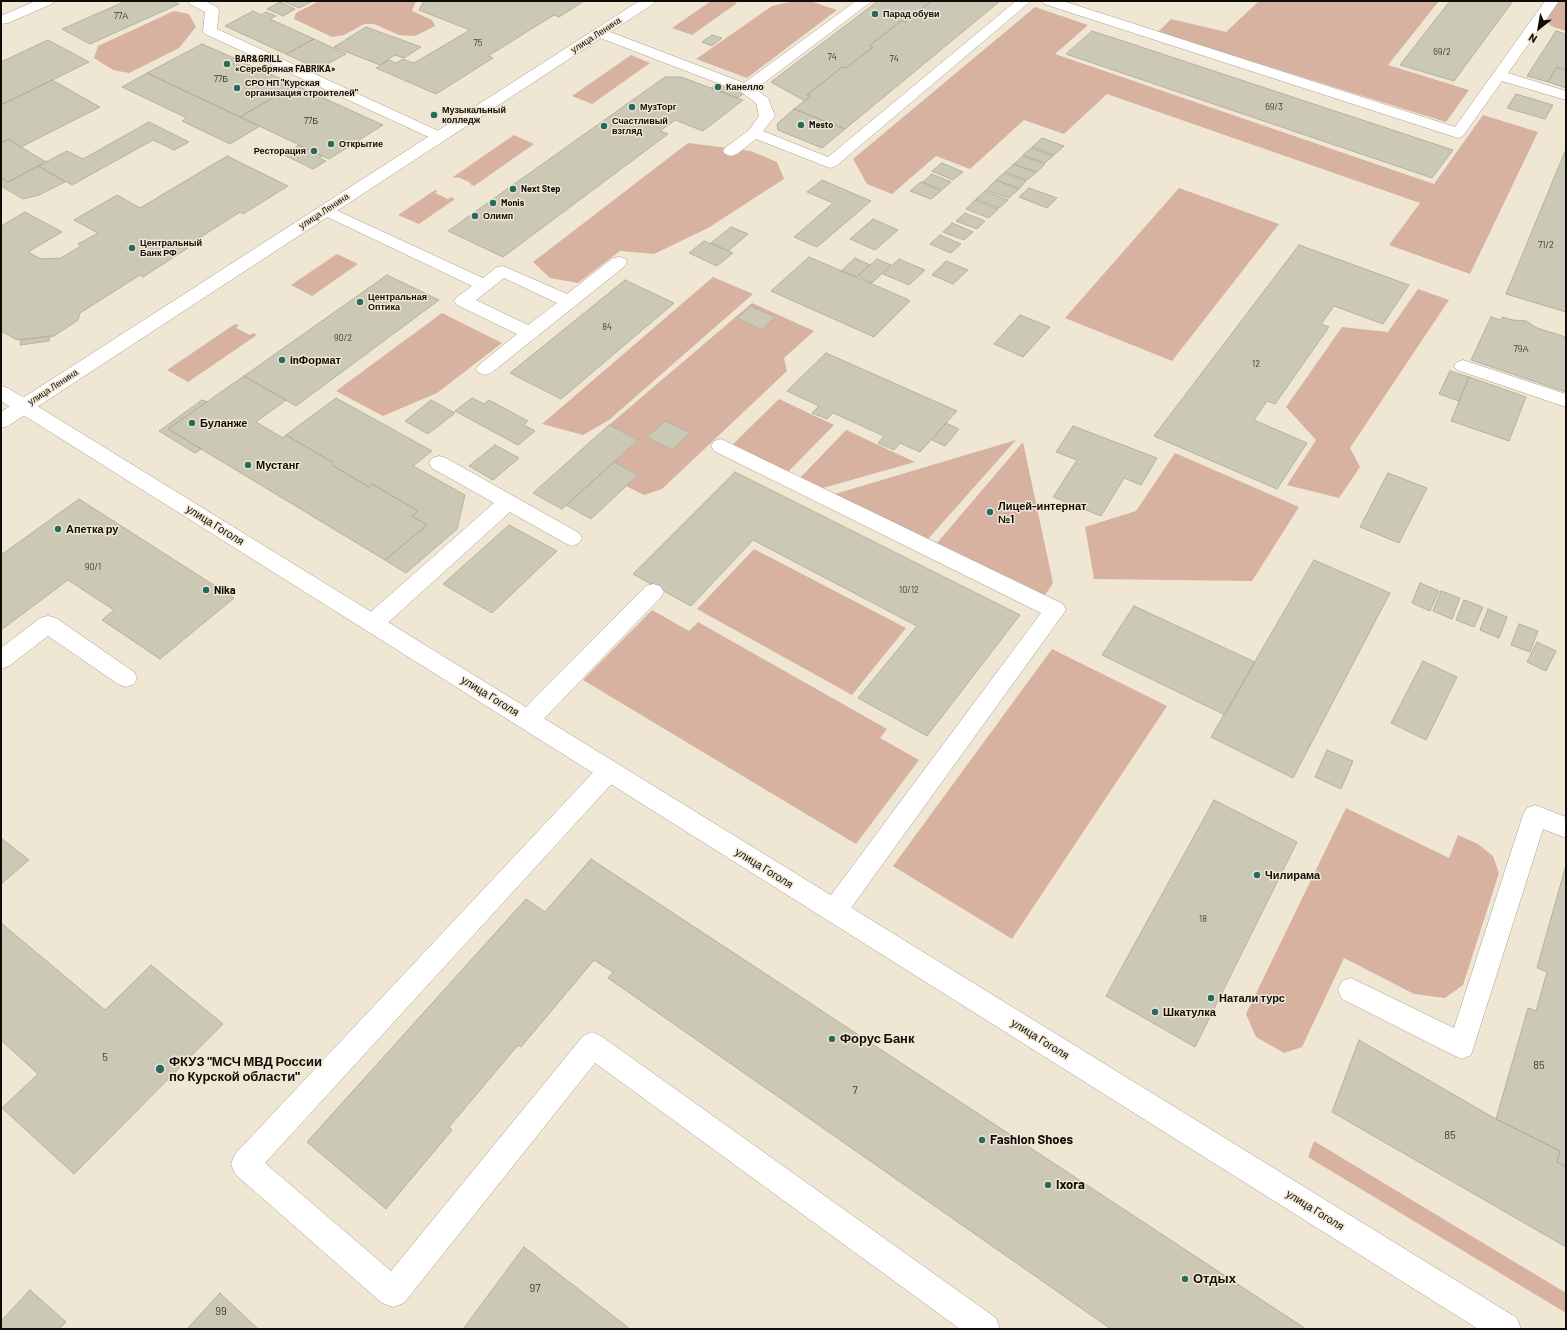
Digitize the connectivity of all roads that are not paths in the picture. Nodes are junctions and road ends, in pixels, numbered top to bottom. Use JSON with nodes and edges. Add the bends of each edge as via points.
{"nodes":[{"id":1,"x":47,"y":1,"type":"edge"},
{"id":2,"x":195,"y":1,"type":"edge"},
{"id":3,"x":648,"y":1,"type":"edge"},
{"id":4,"x":865,"y":1,"type":"edge"},
{"id":5,"x":1024,"y":1,"type":"edge"},
{"id":6,"x":1049,"y":1,"type":"edge"},
{"id":7,"x":1552,"y":1,"type":"edge"},
{"id":8,"x":3,"y":20,"type":"dead end"},
{"id":9,"x":600,"y":33,"type":"junction"},
{"id":10,"x":1499,"y":76,"type":"junction"},
{"id":11,"x":746,"y":89,"type":"junction"},
{"id":12,"x":1566,"y":96,"type":"edge"},
{"id":13,"x":754,"y":133,"type":"junction"},
{"id":14,"x":438,"y":136,"type":"junction"},
{"id":15,"x":731,"y":151,"type":"dead end"},
{"id":16,"x":325,"y":210,"type":"junction"},
{"id":17,"x":619,"y":262,"type":"dead end"},
{"id":18,"x":484,"y":285,"type":"junction"},
{"id":19,"x":569,"y":302,"type":"junction"},
{"id":20,"x":530,"y":333,"type":"junction"},
{"id":21,"x":1463,"y":366,"type":"dead end"},
{"id":22,"x":485,"y":369,"type":"dead end"},
{"id":23,"x":1,"y":392,"type":"edge"},
{"id":24,"x":1566,"y":401,"type":"edge"},
{"id":25,"x":24,"y":406,"type":"junction"},
{"id":26,"x":1,"y":421,"type":"edge"},
{"id":27,"x":721,"y":446,"type":"dead end"},
{"id":28,"x":440,"y":464,"type":"dead end"},
{"id":29,"x":508,"y":502,"type":"junction"},
{"id":30,"x":572,"y":538,"type":"dead end"},
{"id":31,"x":653,"y":592,"type":"dead end"},
{"id":32,"x":373,"y":623,"type":"junction"},
{"id":33,"x":1,"y":660,"type":"edge"},
{"id":34,"x":126,"y":678,"type":"dead end"},
{"id":35,"x":528,"y":720,"type":"junction"},
{"id":36,"x":609,"y":771,"type":"junction"},
{"id":37,"x":1566,"y":828,"type":"edge"},
{"id":38,"x":834,"y":911,"type":"junction"},
{"id":39,"x":1350,"y":990,"type":"dead end"},
{"id":40,"x":985,"y":1329,"type":"edge"},
{"id":41,"x":1506,"y":1329,"type":"edge"}],
"edges":[{"from":1,"to":8,"type":"street"},
{"from":2,"to":14,"type":"street","via":[[212,10],[210,31]]},
{"from":3,"to":9,"type":"street","name":"улица Ленина"},
{"from":4,"to":11,"type":"street"},
{"from":5,"to":13,"type":"street","via":[[830,163]]},
{"from":6,"to":10,"type":"street","via":[[1458,133]]},
{"from":7,"to":10,"type":"street"},
{"from":9,"to":11,"type":"street"},
{"from":9,"to":14,"type":"street","name":"улица Ленина"},
{"from":10,"to":12,"type":"street"},
{"from":11,"to":13,"type":"street","via":[[763,101],[767,116]]},
{"from":13,"to":15,"type":"street"},
{"from":14,"to":16,"type":"street","name":"улица Ленина"},
{"from":16,"to":18,"type":"street"},
{"from":16,"to":25,"type":"street","name":"улица Ленина"},
{"from":17,"to":19,"type":"street"},
{"from":18,"to":19,"type":"street","via":[[503,271]]},
{"from":18,"to":20,"type":"street","via":[[463,301]]},
{"from":19,"to":20,"type":"street"},
{"from":20,"to":22,"type":"street"},
{"from":21,"to":24,"type":"street"},
{"from":23,"to":25,"type":"street","name":"улица Гоголя"},
{"from":25,"to":26,"type":"street","name":"улица Ленина"},
{"from":25,"to":32,"type":"street","name":"улица Гоголя"},
{"from":27,"to":38,"type":"street","via":[[1055,610]]},
{"from":28,"to":29,"type":"street"},
{"from":29,"to":30,"type":"street"},
{"from":29,"to":32,"type":"street"},
{"from":31,"to":35,"type":"street"},
{"from":32,"to":35,"type":"street","name":"улица Гоголя"},
{"from":33,"to":34,"type":"street","via":[[48,624]]},
{"from":35,"to":36,"type":"street","name":"улица Гоголя"},
{"from":36,"to":38,"type":"street","name":"улица Гоголя"},
{"from":36,"to":40,"type":"street","via":[[246,1164],[393,1292],[592,1045]]},
{"from":37,"to":39,"type":"street","via":[[1535,815],[1462,1046]]},
{"from":38,"to":41,"type":"street","name":"улица Гоголя"}]}
